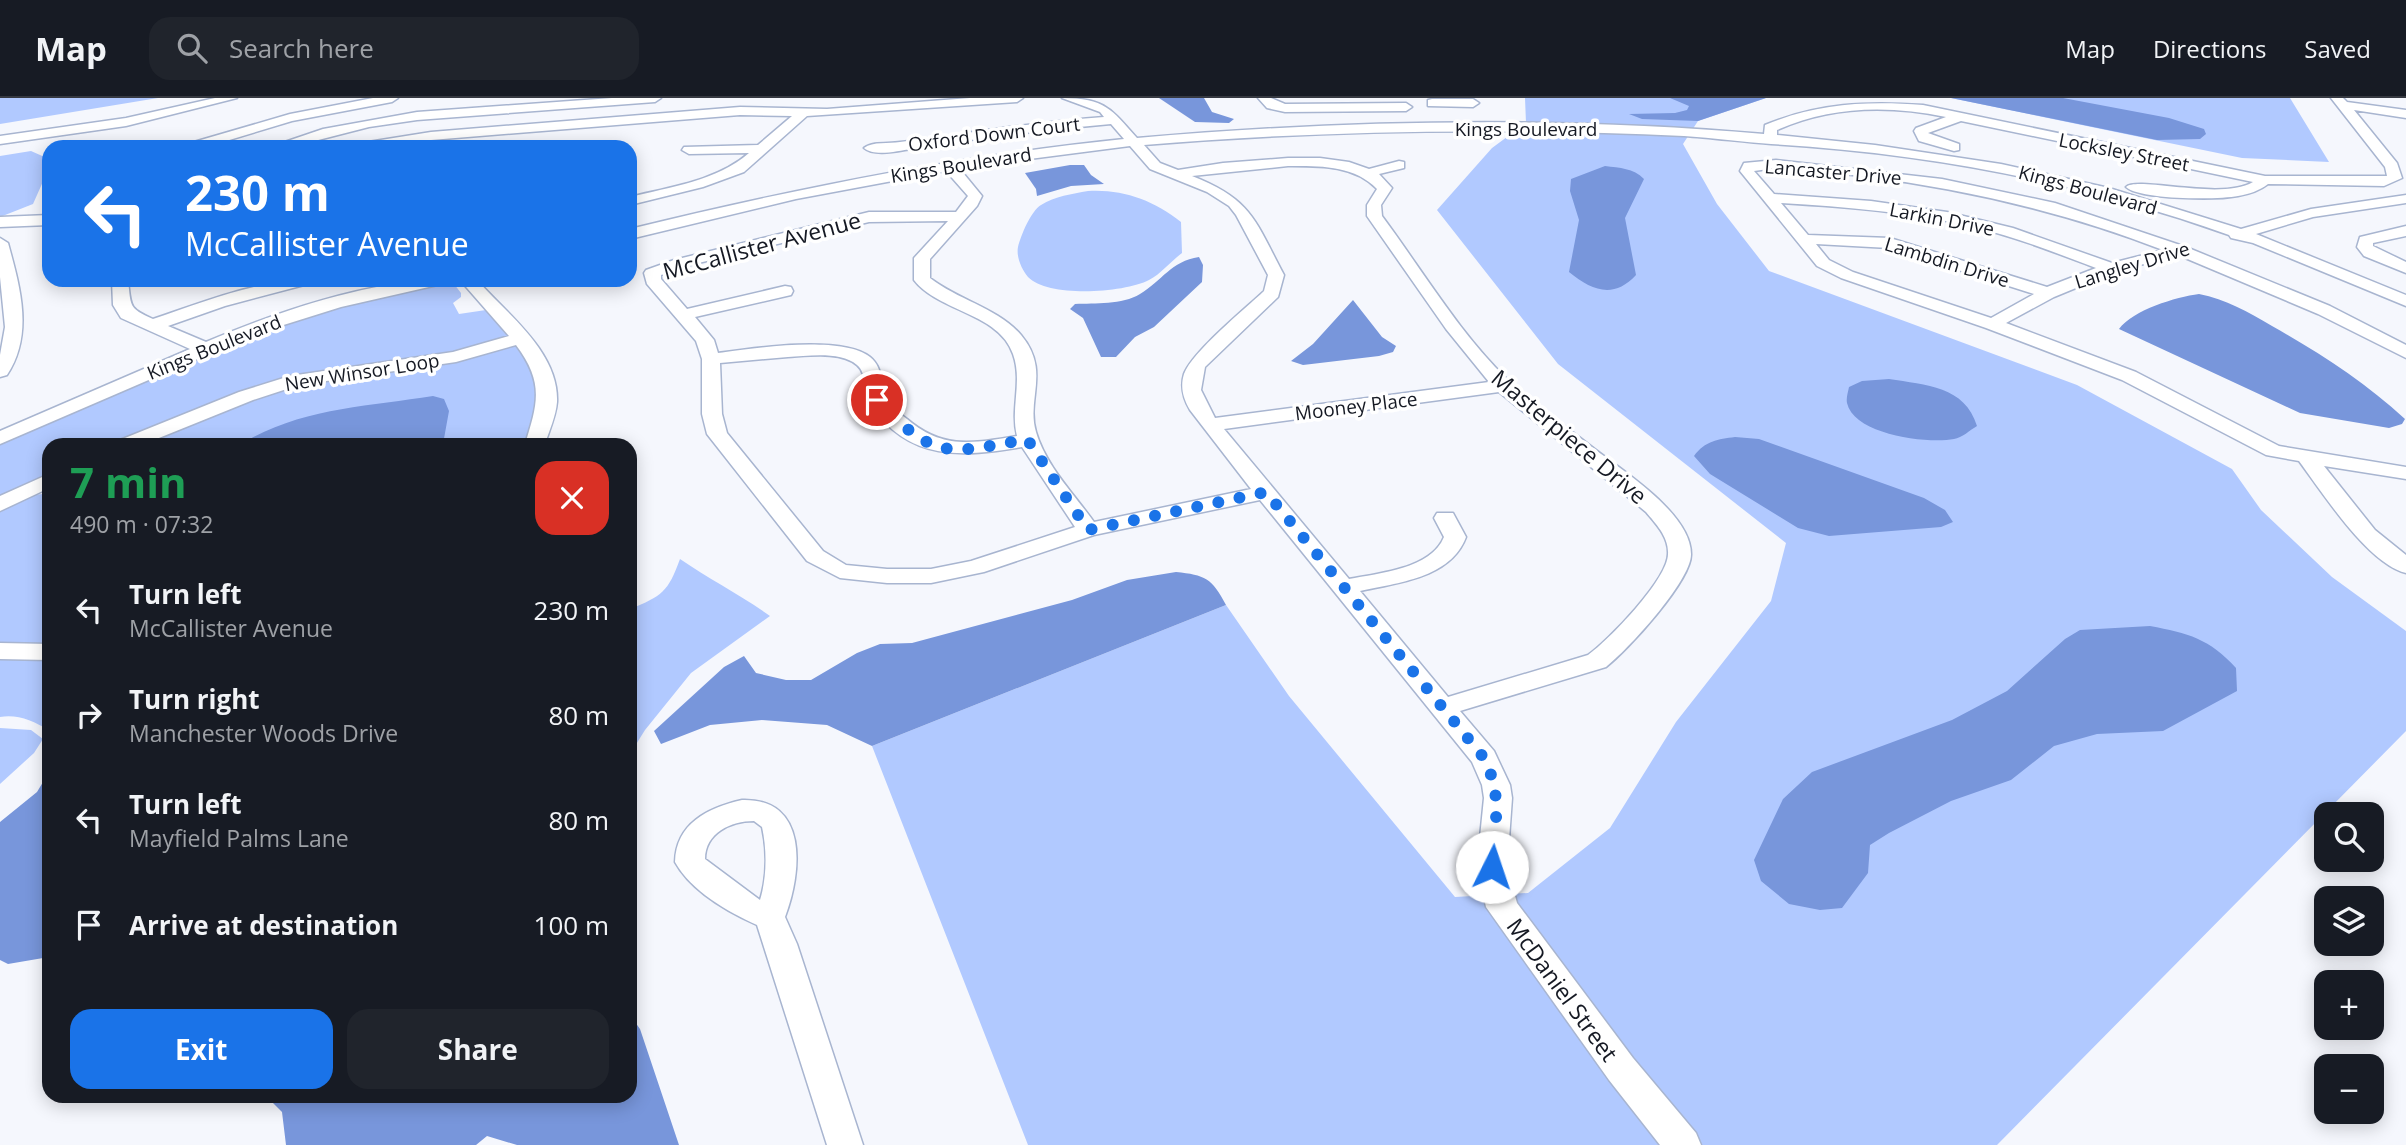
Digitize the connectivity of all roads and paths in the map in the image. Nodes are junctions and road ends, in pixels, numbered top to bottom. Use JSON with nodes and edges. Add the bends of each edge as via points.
{"nodes":[{"id":1,"x":231,"y":98,"type":"edge"},
{"id":2,"x":392,"y":98,"type":"edge"},
{"id":3,"x":655,"y":98,"type":"edge"},
{"id":4,"x":1017,"y":98,"type":"edge"},
{"id":5,"x":1068,"y":98,"type":"edge"},
{"id":6,"x":1264,"y":98,"type":"edge"},
{"id":7,"x":980,"y":99,"type":"edge"},
{"id":8,"x":1431,"y":100,"type":"edge"},
{"id":9,"x":2339,"y":102,"type":"edge"},
{"id":10,"x":1369,"y":103,"type":"edge"},
{"id":11,"x":1473,"y":103,"type":"dead end"},
{"id":12,"x":339,"y":105,"type":"edge"},
{"id":13,"x":1406,"y":107,"type":"dead end"},
{"id":14,"x":802,"y":114,"type":"junction"},
{"id":15,"x":2406,"y":114,"type":"edge"},
{"id":16,"x":1956,"y":118,"type":"junction"},
{"id":17,"x":1116,"y":120,"type":"junction"},
{"id":18,"x":372,"y":123,"type":"junction"},
{"id":19,"x":349,"y":127,"type":"junction"},
{"id":20,"x":1443,"y":128,"type":"junction"},
{"id":21,"x":0,"y":140,"type":"edge"},
{"id":22,"x":215,"y":140,"type":"edge"},
{"id":23,"x":302,"y":140,"type":"edge"},
{"id":24,"x":406,"y":140,"type":"edge"},
{"id":25,"x":1771,"y":140,"type":"junction"},
{"id":26,"x":1134,"y":142,"type":"junction"},
{"id":27,"x":871,"y":148,"type":"dead end"},
{"id":28,"x":764,"y":149,"type":"junction"},
{"id":29,"x":689,"y":150,"type":"dead end"},
{"id":30,"x":1399,"y":165,"type":"dead end"},
{"id":31,"x":949,"y":166,"type":"junction"},
{"id":32,"x":2399,"y":166,"type":"edge"},
{"id":33,"x":1369,"y":173,"type":"junction"},
{"id":34,"x":1177,"y":175,"type":"junction"},
{"id":35,"x":2264,"y":180,"type":"junction"},
{"id":36,"x":1769,"y":198,"type":"junction"},
{"id":37,"x":637,"y":199,"type":"edge"},
{"id":38,"x":2406,"y":199,"type":"edge"},
{"id":39,"x":960,"y":216,"type":"junction"},
{"id":40,"x":42,"y":221,"type":"edge"},
{"id":41,"x":4,"y":225,"type":"edge"},
{"id":42,"x":637,"y":229,"type":"edge"},
{"id":43,"x":2406,"y":231,"type":"edge"},
{"id":44,"x":2238,"y":234,"type":"junction"},
{"id":45,"x":1804,"y":239,"type":"junction"},
{"id":46,"x":0,"y":243,"type":"edge"},
{"id":47,"x":2180,"y":250,"type":"junction"},
{"id":48,"x":2111,"y":268,"type":"junction"},
{"id":49,"x":2406,"y":268,"type":"edge"},
{"id":50,"x":121,"y":287,"type":"edge"},
{"id":51,"x":247,"y":287,"type":"edge"},
{"id":52,"x":407,"y":287,"type":"edge"},
{"id":53,"x":474,"y":287,"type":"edge"},
{"id":54,"x":785,"y":291,"type":"dead end"},
{"id":55,"x":2048,"y":293,"type":"junction"},
{"id":56,"x":2406,"y":301,"type":"edge"},
{"id":57,"x":682,"y":316,"type":"junction"},
{"id":58,"x":1992,"y":324,"type":"junction"},
{"id":59,"x":150,"y":326,"type":"junction"},
{"id":60,"x":520,"y":338,"type":"junction"},
{"id":61,"x":203,"y":348,"type":"junction"},
{"id":62,"x":2406,"y":353,"type":"edge"},
{"id":63,"x":711,"y":359,"type":"junction"},
{"id":64,"x":0,"y":372,"type":"edge"},
{"id":65,"x":1503,"y":386,"type":"junction"},
{"id":66,"x":1210,"y":425,"type":"junction"},
{"id":67,"x":0,"y":438,"type":"edge"},
{"id":68,"x":142,"y":438,"type":"edge"},
{"id":69,"x":537,"y":438,"type":"edge"},
{"id":70,"x":1027,"y":439,"type":"junction"},
{"id":71,"x":2306,"y":457,"type":"junction"},
{"id":72,"x":2406,"y":473,"type":"edge"},
{"id":73,"x":42,"y":486,"type":"edge"},
{"id":74,"x":1266,"y":492,"type":"junction"},
{"id":75,"x":0,"y":504,"type":"edge"},
{"id":76,"x":1445,"y":518,"type":"dead end"},
{"id":77,"x":1088,"y":530,"type":"junction"},
{"id":78,"x":2406,"y":566,"type":"edge"},
{"id":79,"x":1345,"y":587,"type":"junction"},
{"id":80,"x":0,"y":651,"type":"edge"},
{"id":81,"x":42,"y":652,"type":"edge"},
{"id":82,"x":1444,"y":707,"type":"junction"},
{"id":83,"x":769,"y":917,"type":"dead end"},
{"id":84,"x":845,"y":1145,"type":"edge"},
{"id":85,"x":1684,"y":1145,"type":"edge"}],
"edges":[{"from":1,"to":21,"type":"street","via":[[127,122]]},
{"from":2,"to":12,"type":"street"},
{"from":3,"to":18,"type":"street"},
{"from":4,"to":7,"type":"street"},
{"from":5,"to":17,"type":"street","name":"McDaniel Street","via":[[1104,109]]},
{"from":6,"to":10,"type":"street","via":[[1285,108]]},
{"from":7,"to":14,"type":"street"},
{"from":8,"to":11,"type":"street"},
{"from":8,"to":20,"type":"street"},
{"from":9,"to":15,"type":"street"},
{"from":9,"to":32,"type":"street","name":"Locksley Street"},
{"from":10,"to":13,"type":"street"},
{"from":12,"to":18,"type":"street"},
{"from":12,"to":19,"type":"street"},
{"from":12,"to":22,"type":"street"},
{"from":14,"to":24,"type":"street","via":[[740,111],[556,132]]},
{"from":14,"to":28,"type":"street"},
{"from":16,"to":25,"type":"street","name":"Locksley Street","via":[[1923,109],[1841,105],[1770,128]]},
{"from":16,"to":35,"type":"street","name":"Locksley Street"},
{"from":16,"to":35,"type":"street","via":[[1922,131],[1924,138],[2160,192],[2236,193]]},
{"from":17,"to":26,"type":"street","name":"McDaniel Street"},
{"from":17,"to":27,"type":"street","name":"Oxford Down Court"},
{"from":18,"to":19,"type":"street"},
{"from":19,"to":23,"type":"street"},
{"from":20,"to":25,"type":"street","name":"Kings Boulevard","via":[[1588,128]]},
{"from":20,"to":26,"type":"street","name":"Kings Boulevard","via":[[1288,131]]},
{"from":25,"to":44,"type":"street","name":"Kings Boulevard","via":[[1913,153],[2004,169],[2145,204]]},
{"from":26,"to":31,"type":"street","name":"Kings Boulevard"},
{"from":26,"to":34,"type":"street","name":"McDaniel Street","via":[[1155,166]]},
{"from":28,"to":29,"type":"street"},
{"from":28,"to":37,"type":"street","via":[[723,177]]},
{"from":30,"to":33,"type":"street"},
{"from":31,"to":39,"type":"street","via":[[975,196]]},
{"from":31,"to":42,"type":"street","name":"Kings Boulevard"},
{"from":32,"to":35,"type":"street","name":"Locksley Street","via":[[2395,178],[2384,182]]},
{"from":33,"to":34,"type":"street","via":[[1341,164],[1309,162],[1222,167]]},
{"from":33,"to":65,"type":"street","name":"Masterpiece Drive","via":[[1385,188],[1373,209],[1375,216],[1440,312]]},
{"from":34,"to":66,"type":"street","name":"McDaniel Street","via":[[1212,189],[1240,208],[1276,275],[1272,293],[1197,365],[1190,380],[1192,398]]},
{"from":36,"to":45,"type":"street","name":"Lancaster Drive"},
{"from":36,"to":47,"type":"street","name":"Lancaster Drive","via":[[1747,171],[1749,166],[1763,163],[1883,175],[2009,197],[2083,216]]},
{"from":36,"to":48,"type":"street","name":"Larkin Drive","via":[[1907,209],[1973,222]]},
{"from":38,"to":44,"type":"street","name":"Langley Drive","via":[[2311,214]]},
{"from":39,"to":57,"type":"street","name":"McCallister Avenue","via":[[869,217],[652,273]]},
{"from":39,"to":70,"type":"street","via":[[922,258],[922,280],[1014,338],[1028,384],[1023,422]]},
{"from":40,"to":41,"type":"street"},
{"from":43,"to":49,"type":"street","via":[[2366,240],[2365,247]]},
{"from":44,"to":47,"type":"street","name":"Langley Drive"},
{"from":44,"to":56,"type":"street","name":"Kings Boulevard"},
{"from":45,"to":55,"type":"street","name":"Lambdin Drive","via":[[1890,243]]},
{"from":45,"to":58,"type":"street","name":"Lancaster Drive","via":[[1823,263],[1847,275]]},
{"from":46,"to":64,"type":"street","via":[[13,293],[13,324],[10,358]]},
{"from":47,"to":48,"type":"street","name":"Langley Drive"},
{"from":47,"to":62,"type":"street","name":"Lancaster Drive","via":[[2305,301]]},
{"from":48,"to":55,"type":"street","name":"Langley Drive"},
{"from":50,"to":59,"type":"street","via":[[124,309]]},
{"from":51,"to":59,"type":"street"},
{"from":52,"to":61,"type":"street","name":"Kings Boulevard","via":[[311,310]]},
{"from":53,"to":60,"type":"street"},
{"from":54,"to":57,"type":"street"},
{"from":55,"to":58,"type":"street","name":"Langley Drive"},
{"from":57,"to":63,"type":"street","name":"McCallister Avenue","via":[[705,340]]},
{"from":58,"to":71,"type":"street","name":"Lancaster Drive","via":[[2129,376],[2273,451]]},
{"from":59,"to":61,"type":"street"},
{"from":60,"to":68,"type":"street","name":"New Winsor Loop","via":[[456,357],[297,380]]},
{"from":60,"to":69,"type":"street","via":[[546,380],[547,402]]},
{"from":61,"to":67,"type":"street","name":"Kings Boulevard"},
{"from":63,"to":70,"type":"street","via":[[787,351],[833,352],[861,359],[870,369],[877,400],[906,431],[930,445],[960,451]]},
{"from":63,"to":77,"type":"street","name":"McCallister Avenue","via":[[717,434],[815,556],[839,571],[931,576],[976,567]]},
{"from":65,"to":66,"type":"street","name":"Mooney Place"},
{"from":65,"to":82,"type":"street","name":"Masterpiece Drive","via":[[1654,508],[1675,534],[1679,560],[1671,579],[1615,648],[1597,661]]},
{"from":66,"to":74,"type":"street","name":"McDaniel Street"},
{"from":70,"to":77,"type":"street"},
{"from":71,"to":72,"type":"street","name":"Lancaster Drive"},
{"from":71,"to":78,"type":"street","via":[[2367,535]]},
{"from":73,"to":75,"type":"street"},
{"from":74,"to":77,"type":"street","name":"McCallister Avenue"},
{"from":74,"to":79,"type":"street","name":"McDaniel Street"},
{"from":76,"to":79,"type":"street","via":[[1455,537],[1452,550],[1443,558],[1419,569]]},
{"from":79,"to":82,"type":"street","name":"McDaniel Street"},
{"from":80,"to":81,"type":"street"},
{"from":82,"to":85,"type":"street","name":"McDaniel Street","via":[[1484,758],[1496,785],[1492,867],[1502,907],[1621,1069]]},
{"from":83,"to":84,"type":"street"}]}
